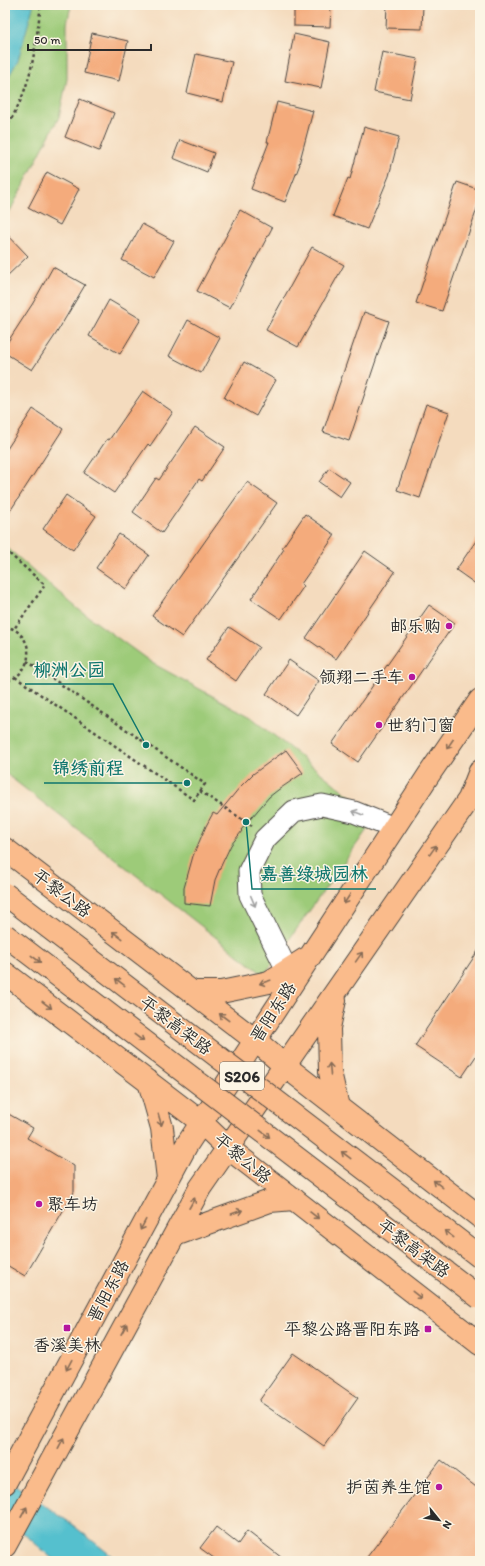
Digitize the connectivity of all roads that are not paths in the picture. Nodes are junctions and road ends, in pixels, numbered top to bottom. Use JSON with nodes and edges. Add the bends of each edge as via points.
{"nodes":[{"id":1,"x":480,"y":700,"type":"edge"},
{"id":2,"x":480,"y":772,"type":"edge"},
{"id":3,"x":394,"y":828,"type":"junction"},
{"id":4,"x":5,"y":850,"type":"edge"},
{"id":5,"x":5,"y":894,"type":"edge"},
{"id":6,"x":5,"y":935,"type":"edge"},
{"id":7,"x":311,"y":955,"type":"junction"},
{"id":8,"x":286,"y":970,"type":"junction"},
{"id":9,"x":5,"y":973,"type":"edge"},
{"id":10,"x":337,"y":990,"type":"junction"},
{"id":11,"x":192,"y":992,"type":"junction"},
{"id":12,"x":255,"y":1040,"type":"junction"},
{"id":13,"x":285,"y":1066,"type":"junction"},
{"id":14,"x":149,"y":1082,"type":"junction"},
{"id":15,"x":338,"y":1107,"type":"junction"},
{"id":16,"x":202,"y":1122,"type":"junction"},
{"id":17,"x":228,"y":1148,"type":"junction"},
{"id":18,"x":168,"y":1178,"type":"junction"},
{"id":19,"x":294,"y":1199,"type":"junction"},
{"id":20,"x":480,"y":1217,"type":"edge"},
{"id":21,"x":175,"y":1235,"type":"junction"},
{"id":22,"x":480,"y":1258,"type":"edge"},
{"id":23,"x":480,"y":1298,"type":"edge"},
{"id":24,"x":480,"y":1344,"type":"edge"},
{"id":25,"x":5,"y":1483,"type":"edge"},
{"id":26,"x":5,"y":1546,"type":"edge"}],
"edges":[{"from":1,"to":3,"type":"main road","name":"晋阳东路","one_way":true},
{"from":10,"to":2,"type":"main road","name":"晋阳东路","one_way":true,"via":[[469,799]]},
{"from":3,"to":7,"type":"main road","name":"晋阳东路","one_way":true},
{"from":3,"to":8,"type":"lane","one_way":true,"via":[[354,812],[322,805],[294,811],[265,839],[249,871],[250,895]]},
{"from":11,"to":4,"type":"main road","name":"平黎公路","one_way":true},
{"from":22,"to":5,"type":"main road","name":"平黎高架路","number":"S206","one_way":true,"bridge":true},
{"from":6,"to":23,"type":"main road","name":"平黎高架路","number":"S206","one_way":true,"bridge":true},
{"from":7,"to":8,"type":"main road"},
{"from":7,"to":12,"type":"main road","name":"晋阳东路"},
{"from":8,"to":11,"type":"main road","one_way":true,"via":[[268,982],[221,992]]},
{"from":9,"to":14,"type":"main road","name":"平黎公路","one_way":true},
{"from":10,"to":13,"type":"main road","name":"晋阳东路"},
{"from":15,"to":10,"type":"main road","one_way":true,"via":[[330,1072],[329,1028]]},
{"from":12,"to":11,"type":"main road","name":"平黎公路","one_way":true},
{"from":12,"to":13,"type":"main road","name":"平黎公路"},
{"from":12,"to":16,"type":"main road","name":"晋阳东路"},
{"from":13,"to":15,"type":"main road","name":"平黎公路"},
{"from":13,"to":17,"type":"main road","name":"晋阳东路"},
{"from":14,"to":16,"type":"main road","name":"平黎公路"},
{"from":14,"to":18,"type":"main road","one_way":true,"via":[[162,1128]]},
{"from":20,"to":15,"type":"main road","name":"平黎公路","one_way":true},
{"from":16,"to":17,"type":"main road","name":"平黎公路"},
{"from":16,"to":18,"type":"main road","name":"晋阳东路"},
{"from":17,"to":19,"type":"main road","name":"平黎公路"},
{"from":21,"to":17,"type":"main road","name":"晋阳东路","one_way":true,"via":[[200,1188]]},
{"from":18,"to":25,"type":"main road","name":"晋阳东路","one_way":true},
{"from":21,"to":19,"type":"main road","one_way":true,"via":[[270,1201]]},
{"from":19,"to":24,"type":"main road","name":"平黎公路","one_way":true},
{"from":26,"to":21,"type":"main road","name":"晋阳东路","one_way":true}]}
